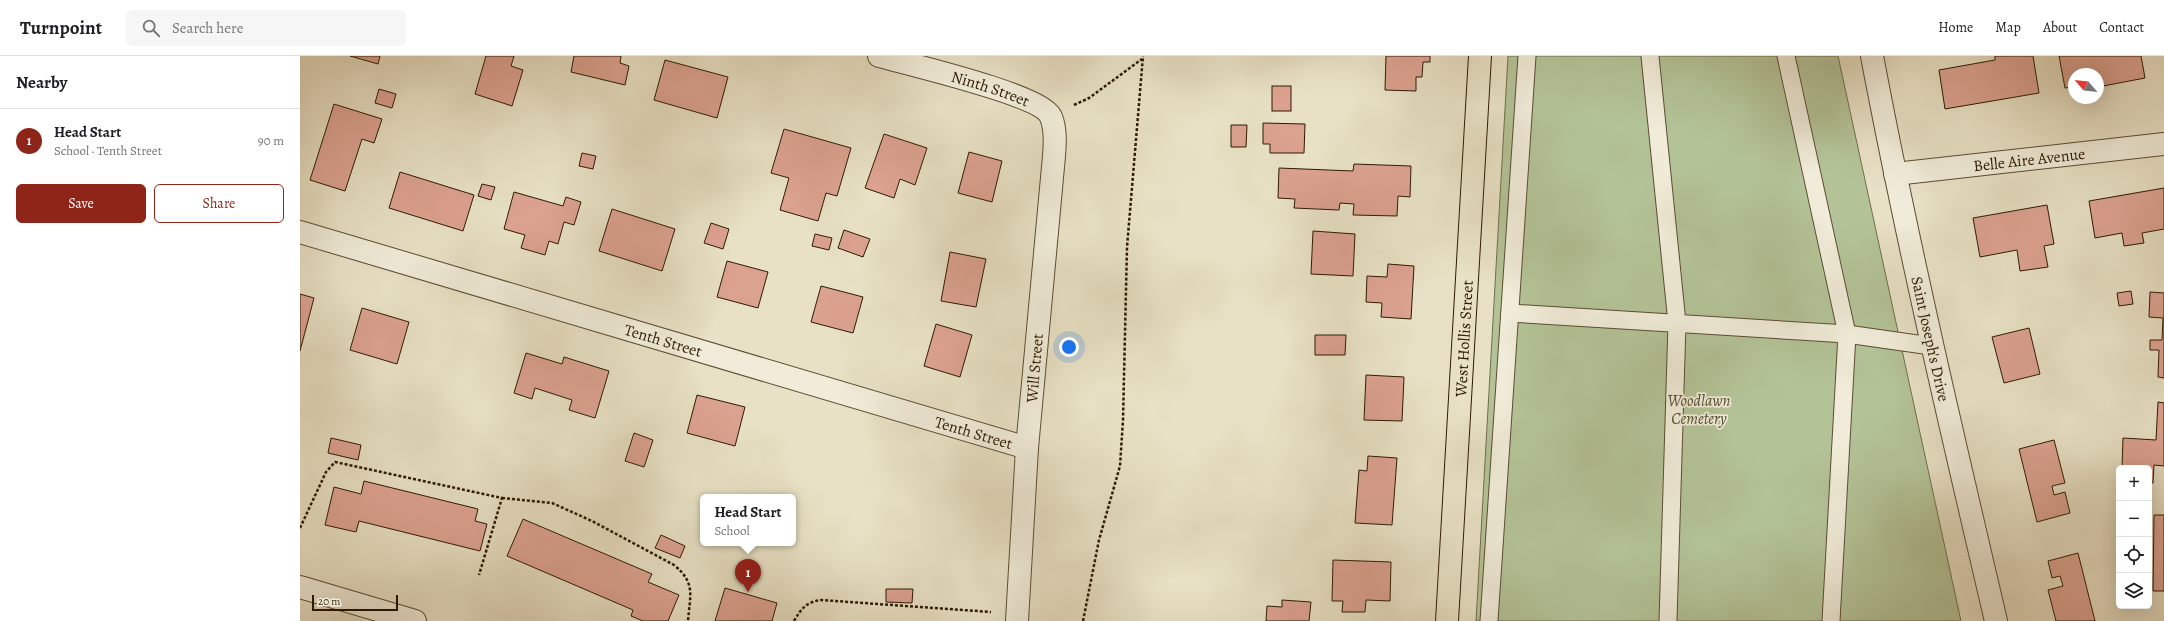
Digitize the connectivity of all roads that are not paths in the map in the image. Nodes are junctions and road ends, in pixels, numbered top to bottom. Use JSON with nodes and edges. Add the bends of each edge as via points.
{"nodes":[{"id":1,"x":879,"y":56,"type":"edge"},
{"id":2,"x":1480,"y":56,"type":"edge"},
{"id":3,"x":1527,"y":56,"type":"edge"},
{"id":4,"x":1650,"y":56,"type":"edge"},
{"id":5,"x":1786,"y":56,"type":"edge"},
{"id":6,"x":1872,"y":56,"type":"edge"},
{"id":7,"x":1051,"y":116,"type":"joint"},
{"id":8,"x":2164,"y":144,"type":"edge"},
{"id":9,"x":1895,"y":174,"type":"junction"},
{"id":10,"x":300,"y":232,"type":"edge"},
{"id":11,"x":1510,"y":313,"type":"junction"},
{"id":12,"x":1677,"y":323,"type":"junction"},
{"id":13,"x":1847,"y":334,"type":"junction"},
{"id":14,"x":1931,"y":346,"type":"junction"},
{"id":15,"x":1027,"y":448,"type":"junction"},
{"id":16,"x":300,"y":587,"type":"edge"},
{"id":17,"x":415,"y":621,"type":"edge"},
{"id":18,"x":1017,"y":621,"type":"edge"},
{"id":19,"x":1447,"y":621,"type":"edge"},
{"id":20,"x":1489,"y":621,"type":"edge"},
{"id":21,"x":1668,"y":621,"type":"edge"},
{"id":22,"x":1831,"y":621,"type":"edge"},
{"id":23,"x":1996,"y":621,"type":"edge"}],
"edges":[{"from":1,"to":7,"type":"street","name":"Ninth Street","via":[[1010,93],[1039,106]]},
{"from":2,"to":19,"type":"main road","name":"West Hollis Street"},
{"from":3,"to":11,"type":"lane"},
{"from":4,"to":12,"type":"lane"},
{"from":5,"to":13,"type":"lane"},
{"from":6,"to":9,"type":"street","name":"Saint Joseph's Drive"},
{"from":7,"to":15,"type":"street","name":"Will Street","via":[[1055,136],[1054,156]]},
{"from":8,"to":9,"type":"street","name":"Belle Aire Avenue"},
{"from":9,"to":14,"type":"street","name":"Saint Joseph's Drive"},
{"from":10,"to":15,"type":"street","name":"Tenth Street"},
{"from":11,"to":12,"type":"lane"},
{"from":11,"to":20,"type":"lane"},
{"from":12,"to":13,"type":"lane"},
{"from":12,"to":21,"type":"lane"},
{"from":13,"to":14,"type":"lane"},
{"from":13,"to":22,"type":"lane"},
{"from":14,"to":23,"type":"street","name":"Saint Joseph's Drive"},
{"from":15,"to":18,"type":"street","name":"Will Street"},
{"from":16,"to":17,"type":"street"}]}
